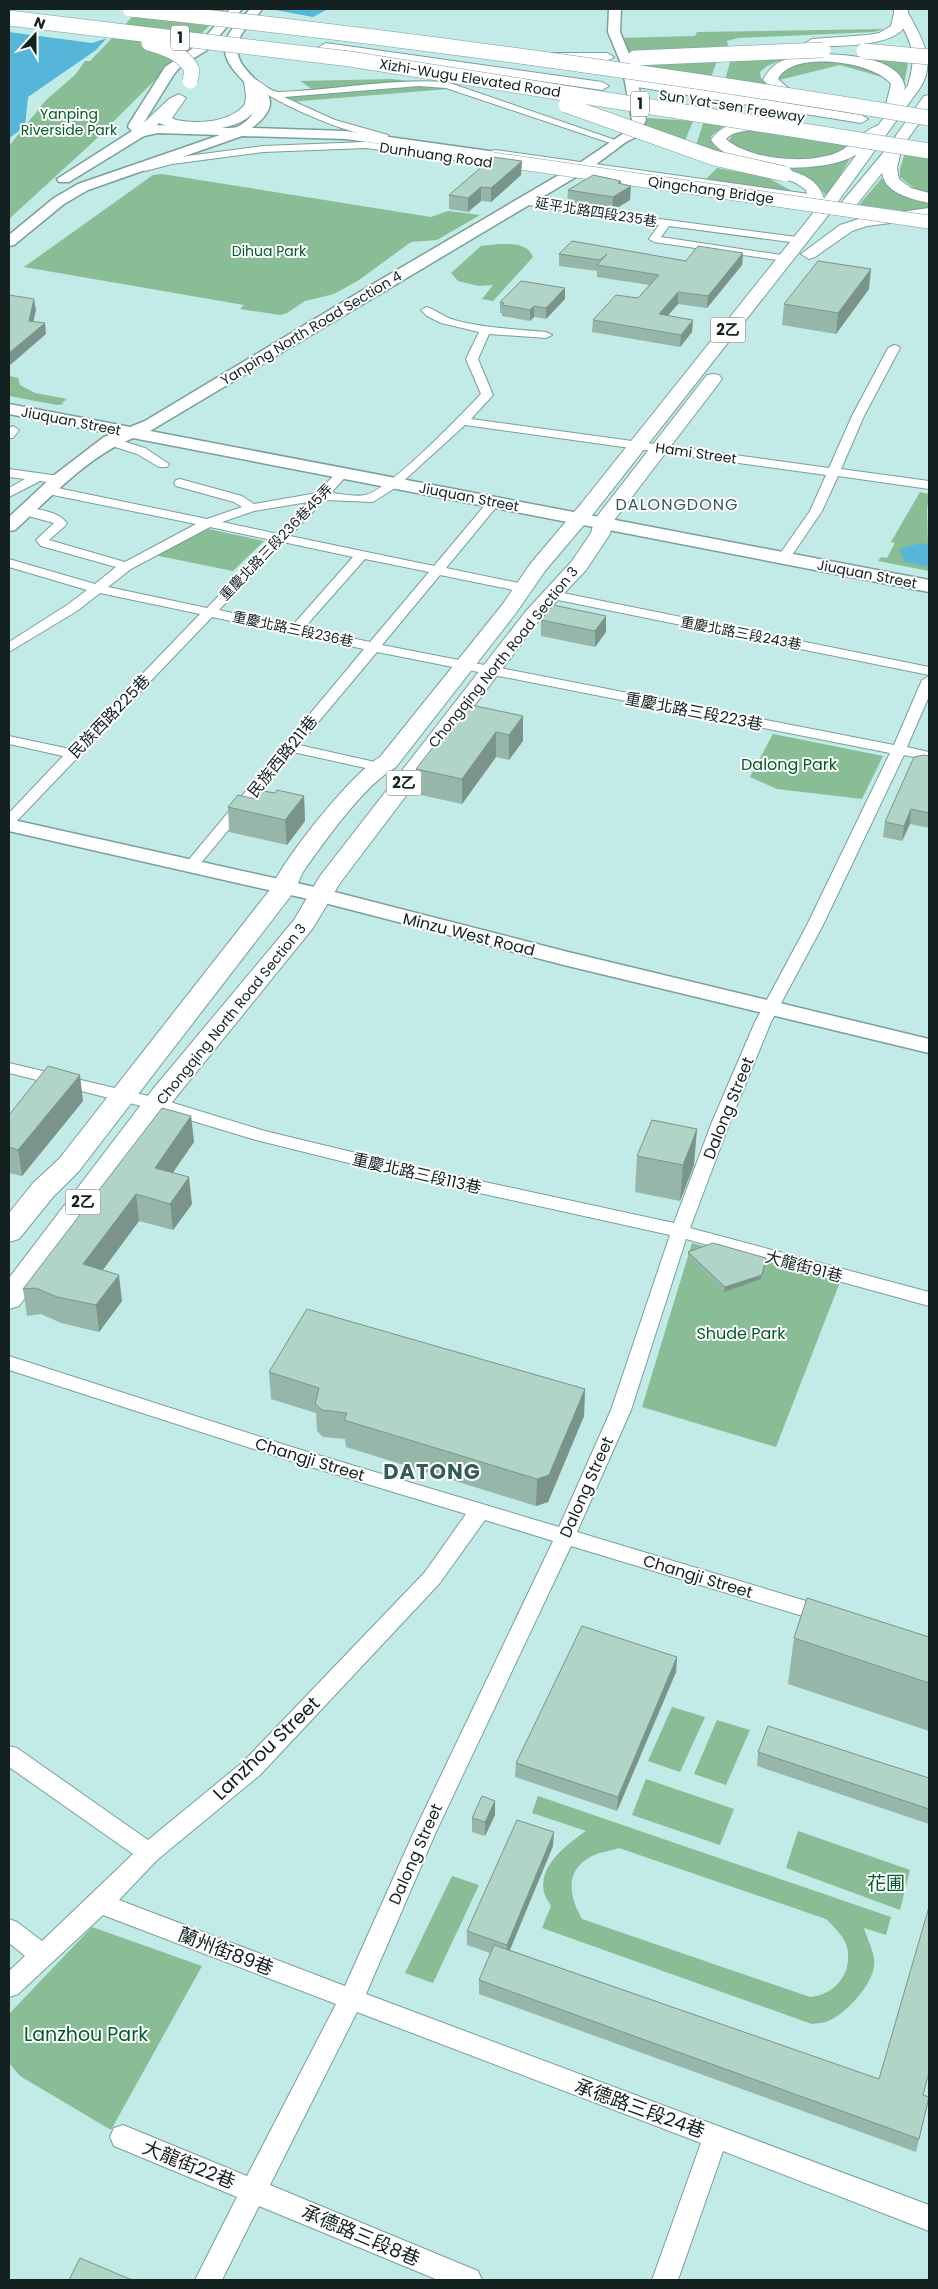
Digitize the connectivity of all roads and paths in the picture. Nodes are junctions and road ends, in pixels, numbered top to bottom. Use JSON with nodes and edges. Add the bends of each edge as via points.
{"nodes":[{"id":1,"x":236,"y":9,"type":"edge"},
{"id":2,"x":603,"y":9,"type":"edge"},
{"id":3,"x":615,"y":9,"type":"edge"},
{"id":4,"x":901,"y":9,"type":"edge"},
{"id":5,"x":9,"y":10,"type":"edge"},
{"id":6,"x":255,"y":10,"type":"edge"},
{"id":7,"x":125,"y":11,"type":"edge"},
{"id":8,"x":9,"y":18,"type":"edge"},
{"id":9,"x":9,"y":24,"type":"edge"},
{"id":10,"x":331,"y":43,"type":"junction"},
{"id":11,"x":607,"y":57,"type":"junction"},
{"id":12,"x":929,"y":57,"type":"edge"},
{"id":13,"x":170,"y":70,"type":"junction"},
{"id":14,"x":251,"y":81,"type":"junction"},
{"id":15,"x":634,"y":82,"type":"junction"},
{"id":16,"x":517,"y":88,"type":"junction"},
{"id":17,"x":272,"y":95,"type":"junction"},
{"id":18,"x":178,"y":98,"type":"junction"},
{"id":19,"x":927,"y":109,"type":"edge"},
{"id":20,"x":122,"y":122,"type":"dead end"},
{"id":21,"x":254,"y":122,"type":"junction"},
{"id":22,"x":886,"y":122,"type":"junction"},
{"id":23,"x":853,"y":124,"type":"junction"},
{"id":24,"x":929,"y":129,"type":"edge"},
{"id":25,"x":141,"y":132,"type":"junction"},
{"id":26,"x":238,"y":133,"type":"junction"},
{"id":27,"x":294,"y":133,"type":"junction"},
{"id":28,"x":110,"y":135,"type":"dead end"},
{"id":29,"x":320,"y":135,"type":"junction"},
{"id":30,"x":384,"y":137,"type":"junction"},
{"id":31,"x":929,"y":139,"type":"edge"},
{"id":32,"x":619,"y":140,"type":"junction"},
{"id":33,"x":366,"y":145,"type":"junction"},
{"id":34,"x":929,"y":146,"type":"edge"},
{"id":35,"x":893,"y":150,"type":"junction"},
{"id":36,"x":929,"y":151,"type":"edge"},
{"id":37,"x":586,"y":165,"type":"junction"},
{"id":38,"x":571,"y":174,"type":"junction"},
{"id":39,"x":110,"y":176,"type":"junction"},
{"id":40,"x":64,"y":179,"type":"junction"},
{"id":41,"x":809,"y":197,"type":"dead end"},
{"id":42,"x":929,"y":198,"type":"edge"},
{"id":43,"x":526,"y":202,"type":"junction"},
{"id":44,"x":818,"y":216,"type":"junction"},
{"id":45,"x":929,"y":217,"type":"edge"},
{"id":46,"x":666,"y":223,"type":"junction"},
{"id":47,"x":9,"y":227,"type":"edge"},
{"id":48,"x":798,"y":240,"type":"junction"},
{"id":49,"x":9,"y":242,"type":"edge"},
{"id":50,"x":784,"y":258,"type":"junction"},
{"id":51,"x":801,"y":265,"type":"junction"},
{"id":52,"x":426,"y":310,"type":"dead end"},
{"id":53,"x":764,"y":313,"type":"dead end"},
{"id":54,"x":485,"y":330,"type":"junction"},
{"id":55,"x":546,"y":335,"type":"dead end"},
{"id":56,"x":894,"y":348,"type":"dead end"},
{"id":57,"x":723,"y":366,"type":"dead end"},
{"id":58,"x":9,"y":409,"type":"edge"},
{"id":59,"x":463,"y":420,"type":"junction"},
{"id":60,"x":131,"y":433,"type":"junction"},
{"id":61,"x":110,"y":441,"type":"junction"},
{"id":62,"x":637,"y":445,"type":"junction"},
{"id":63,"x":660,"y":448,"type":"junction"},
{"id":64,"x":164,"y":464,"type":"dead end"},
{"id":65,"x":835,"y":472,"type":"junction"},
{"id":66,"x":9,"y":473,"type":"edge"},
{"id":67,"x":343,"y":473,"type":"junction"},
{"id":68,"x":48,"y":482,"type":"junction"},
{"id":69,"x":180,"y":483,"type":"dead end"},
{"id":70,"x":394,"y":483,"type":"junction"},
{"id":71,"x":929,"y":485,"type":"edge"},
{"id":72,"x":9,"y":494,"type":"edge"},
{"id":73,"x":321,"y":496,"type":"junction"},
{"id":74,"x":494,"y":502,"type":"junction"},
{"id":75,"x":252,"y":508,"type":"junction"},
{"id":76,"x":24,"y":511,"type":"junction"},
{"id":77,"x":578,"y":518,"type":"junction"},
{"id":78,"x":208,"y":523,"type":"junction"},
{"id":79,"x":602,"y":523,"type":"junction"},
{"id":80,"x":9,"y":526,"type":"edge"},
{"id":81,"x":279,"y":539,"type":"junction"},
{"id":82,"x":362,"y":555,"type":"junction"},
{"id":83,"x":783,"y":558,"type":"junction"},
{"id":84,"x":9,"y":563,"type":"edge"},
{"id":85,"x":126,"y":566,"type":"junction"},
{"id":86,"x":437,"y":570,"type":"junction"},
{"id":87,"x":929,"y":586,"type":"edge"},
{"id":88,"x":96,"y":588,"type":"junction"},
{"id":89,"x":523,"y":588,"type":"junction"},
{"id":90,"x":553,"y":596,"type":"junction"},
{"id":91,"x":210,"y":612,"type":"junction"},
{"id":92,"x":295,"y":630,"type":"junction"},
{"id":93,"x":373,"y":646,"type":"junction"},
{"id":94,"x":9,"y":648,"type":"edge"},
{"id":95,"x":463,"y":666,"type":"junction"},
{"id":96,"x":490,"y":671,"type":"junction"},
{"id":97,"x":929,"y":671,"type":"edge"},
{"id":98,"x":929,"y":680,"type":"edge"},
{"id":99,"x":9,"y":740,"type":"edge"},
{"id":100,"x":289,"y":747,"type":"junction"},
{"id":101,"x":899,"y":750,"type":"junction"},
{"id":102,"x":73,"y":754,"type":"junction"},
{"id":103,"x":929,"y":756,"type":"edge"},
{"id":104,"x":379,"y":767,"type":"junction"},
{"id":105,"x":9,"y":821,"type":"edge"},
{"id":106,"x":9,"y":826,"type":"edge"},
{"id":107,"x":191,"y":866,"type":"junction"},
{"id":108,"x":284,"y":888,"type":"junction"},
{"id":109,"x":319,"y":895,"type":"junction"},
{"id":110,"x":770,"y":1008,"type":"junction"},
{"id":111,"x":929,"y":1046,"type":"edge"},
{"id":112,"x":9,"y":1068,"type":"edge"},
{"id":113,"x":123,"y":1097,"type":"junction"},
{"id":114,"x":157,"y":1104,"type":"junction"},
{"id":115,"x":680,"y":1231,"type":"junction"},
{"id":116,"x":9,"y":1232,"type":"edge"},
{"id":117,"x":9,"y":1299,"type":"edge"},
{"id":118,"x":929,"y":1299,"type":"edge"},
{"id":119,"x":9,"y":1363,"type":"edge"},
{"id":120,"x":480,"y":1511,"type":"junction"},
{"id":121,"x":565,"y":1536,"type":"junction"},
{"id":122,"x":848,"y":1622,"type":"edge"},
{"id":123,"x":9,"y":1756,"type":"edge"},
{"id":124,"x":149,"y":1853,"type":"junction"},
{"id":125,"x":100,"y":1903,"type":"junction"},
{"id":126,"x":9,"y":1929,"type":"edge"},
{"id":127,"x":42,"y":1955,"type":"junction"},
{"id":128,"x":9,"y":1986,"type":"edge"},
{"id":129,"x":351,"y":1999,"type":"junction"},
{"id":130,"x":716,"y":2136,"type":"junction"},
{"id":131,"x":123,"y":2137,"type":"dead end"},
{"id":132,"x":254,"y":2190,"type":"junction"},
{"id":133,"x":929,"y":2218,"type":"edge"},
{"id":134,"x":208,"y":2280,"type":"edge"},
{"id":135,"x":469,"y":2280,"type":"edge"},
{"id":136,"x":665,"y":2280,"type":"edge"}],
"edges":[{"from":1,"to":13,"type":"street","via":[[203,47]]},
{"from":2,"to":32,"type":"street","via":[[604,38],[624,107],[625,121]]},
{"from":3,"to":15,"type":"street","name":"Yanping North Road Section 4","via":[[614,32]]},
{"from":4,"to":11,"type":"main road","bridge":true,"via":[[897,28],[883,36]]},
{"from":4,"to":22,"type":"main road","number":"2乙","via":[[920,49],[921,65],[906,100]]},
{"from":5,"to":10,"type":"main road","number":"1"},
{"from":6,"to":14,"type":"street","via":[[230,42],[237,66]]},
{"from":7,"to":10,"type":"main road","number":"1"},
{"from":7,"to":19,"type":"main road","name":"Xizhi-Wugu Elevated Road","number":"1","bridge":true,"via":[[470,47]]},
{"from":8,"to":36,"type":"main road","name":"Xizhi-Wugu Elevated Road","number":"1","bridge":true,"via":[[350,59]]},
{"from":9,"to":18,"type":"main road","bridge":true,"via":[[153,44],[170,50],[187,61],[192,70],[190,81]]},
{"from":10,"to":11,"type":"main road","bridge":true,"via":[[538,57]]},
{"from":10,"to":15,"type":"main road","name":"Sun Yat-sen Freeway","number":"1","via":[[600,82]]},
{"from":10,"to":16,"type":"main road","number":"1"},
{"from":11,"to":12,"type":"main road","bridge":true,"via":[[824,50]]},
{"from":13,"to":20,"type":"street"},
{"from":13,"to":25,"type":"street","via":[[136,124]]},
{"from":14,"to":17,"type":"street","name":"Dunhuang Road"},
{"from":14,"to":18,"type":"main road","via":[[254,98],[249,109],[231,120],[212,125],[187,127],[167,122],[164,118]]},
{"from":14,"to":21,"type":"street","via":[[263,98],[263,108]]},
{"from":15,"to":23,"type":"main road","name":"Sun Yat-sen Freeway","number":"1"},
{"from":15,"to":32,"type":"street","name":"Yanping North Road Section 4","via":[[639,120],[634,133]]},
{"from":16,"to":23,"type":"main road","number":"1","bridge":true,"via":[[596,109],[632,114]]},
{"from":16,"to":44,"type":"main road","bridge":true,"via":[[714,158],[800,178],[817,193]]},
{"from":17,"to":30,"type":"street","name":"Dunhuang Road","via":[[327,122]]},
{"from":17,"to":32,"type":"street","via":[[419,83],[447,85]]},
{"from":18,"to":25,"type":"main road"},
{"from":19,"to":35,"type":"main road","number":"2乙"},
{"from":21,"to":26,"type":"street"},
{"from":21,"to":27,"type":"street","via":[[268,130]]},
{"from":22,"to":23,"type":"main road","via":[[899,90],[898,82],[874,65],[845,59],[809,58],[783,64],[770,74],[770,80],[783,91],[816,103]]},
{"from":22,"to":23,"type":"main road","via":[[850,152],[823,161],[760,160],[732,152],[718,140],[729,129],[751,125]]},
{"from":22,"to":44,"type":"main road","name":"Chongqing North Road Section 3","number":"2乙"},
{"from":23,"to":24,"type":"main road","name":"Sun Yat-sen Freeway","number":"1"},
{"from":23,"to":31,"type":"main road","name":"Sun Yat-sen Freeway","number":"1"},
{"from":23,"to":34,"type":"main road","number":"1"},
{"from":25,"to":26,"type":"street"},
{"from":25,"to":40,"type":"street"},
{"from":26,"to":27,"type":"street"},
{"from":26,"to":29,"type":"street"},
{"from":26,"to":39,"type":"street"},
{"from":27,"to":29,"type":"street"},
{"from":28,"to":40,"type":"street"},
{"from":29,"to":30,"type":"street","via":[[339,130]]},
{"from":29,"to":33,"type":"street"},
{"from":29,"to":45,"type":"street","name":"Qingchang Bridge","bridge":true},
{"from":30,"to":37,"type":"street","name":"Dunhuang Road"},
{"from":32,"to":37,"type":"street","name":"Yanping North Road Section 4"},
{"from":33,"to":38,"type":"street","name":"Dunhuang Road"},
{"from":33,"to":39,"type":"street","name":"Dunhuang Road","via":[[263,149],[172,161]]},
{"from":35,"to":42,"type":"main road","via":[[889,173],[892,180],[900,189]]},
{"from":35,"to":51,"type":"main road","number":"2乙","via":[[818,238]]},
{"from":37,"to":38,"type":"street","name":"Yanping North Road Section 4"},
{"from":37,"to":41,"type":"street","name":"Dunhuang Road"},
{"from":38,"to":43,"type":"street","name":"Yanping North Road Section 4"},
{"from":38,"to":44,"type":"street","name":"Dunhuang Road","via":[[808,208]]},
{"from":39,"to":49,"type":"street","via":[[59,201]]},
{"from":40,"to":47,"type":"street"},
{"from":43,"to":46,"type":"street","name":"延平北路四段235巷"},
{"from":43,"to":60,"type":"street","name":"Yanping North Road Section 4","via":[[368,292],[185,405]]},
{"from":44,"to":48,"type":"main road","name":"Chongqing North Road Section 3","number":"2乙"},
{"from":45,"to":51,"type":"main road","via":[[908,216],[846,228]]},
{"from":46,"to":48,"type":"street","name":"延平北路四段235巷"},
{"from":46,"to":50,"type":"street","via":[[654,239]]},
{"from":48,"to":50,"type":"main road","name":"Chongqing North Road Section 3","number":"2乙"},
{"from":50,"to":62,"type":"main road","name":"Chongqing North Road Section 3","number":"2乙"},
{"from":51,"to":53,"type":"main road","number":"2乙"},
{"from":52,"to":54,"type":"street","via":[[439,319]]},
{"from":54,"to":55,"type":"street"},
{"from":54,"to":59,"type":"street","via":[[472,359],[487,395]]},
{"from":56,"to":65,"type":"street","via":[[858,416]]},
{"from":57,"to":63,"type":"main road","name":"Chongqing North Road Section 3","number":"2乙"},
{"from":58,"to":60,"type":"street","name":"Jiuquan Street"},
{"from":59,"to":62,"type":"street","name":"Hami Street"},
{"from":59,"to":70,"type":"street"},
{"from":60,"to":61,"type":"street","name":"Yanping North Road Section 4"},
{"from":60,"to":67,"type":"street","name":"Jiuquan Street"},
{"from":61,"to":64,"type":"street","via":[[141,451]]},
{"from":61,"to":68,"type":"street","name":"Yanping North Road Section 4"},
{"from":62,"to":63,"type":"street","name":"Hami Street"},
{"from":62,"to":77,"type":"main road","name":"Chongqing North Road Section 3","number":"2乙"},
{"from":63,"to":65,"type":"street","name":"Hami Street"},
{"from":63,"to":79,"type":"main road","name":"Chongqing North Road Section 3","number":"2乙"},
{"from":65,"to":71,"type":"street","name":"Hami Street"},
{"from":65,"to":83,"type":"street","via":[[816,511]]},
{"from":66,"to":68,"type":"street"},
{"from":67,"to":70,"type":"street","name":"Jiuquan Street"},
{"from":67,"to":73,"type":"street","name":"重慶北路三段236巷45弄"},
{"from":68,"to":72,"type":"street"},
{"from":68,"to":76,"type":"street","name":"Yanping North Road Section 4"},
{"from":68,"to":78,"type":"street"},
{"from":69,"to":75,"type":"street","via":[[238,499]]},
{"from":70,"to":73,"type":"street","via":[[369,499]]},
{"from":70,"to":74,"type":"street","name":"Jiuquan Street"},
{"from":73,"to":75,"type":"street"},
{"from":73,"to":81,"type":"street","name":"重慶北路三段236巷45弄"},
{"from":74,"to":77,"type":"street","name":"Jiuquan Street"},
{"from":74,"to":86,"type":"street","name":"民族西路211巷"},
{"from":75,"to":78,"type":"street"},
{"from":76,"to":80,"type":"street","name":"Yanping North Road Section 4"},
{"from":76,"to":85,"type":"street","via":[[56,518],[61,523],[42,540],[45,543]]},
{"from":77,"to":79,"type":"street","name":"Jiuquan Street"},
{"from":77,"to":89,"type":"main road","name":"Chongqing North Road Section 3","number":"2乙"},
{"from":78,"to":81,"type":"street"},
{"from":78,"to":85,"type":"street"},
{"from":79,"to":83,"type":"street","name":"Jiuquan Street"},
{"from":79,"to":90,"type":"main road","name":"Chongqing North Road Section 3","number":"2乙","via":[[602,532]]},
{"from":81,"to":82,"type":"street"},
{"from":81,"to":91,"type":"street","name":"重慶北路三段236巷45弄"},
{"from":82,"to":86,"type":"street"},
{"from":82,"to":92,"type":"street"},
{"from":83,"to":87,"type":"street","name":"Jiuquan Street"},
{"from":84,"to":88,"type":"street","name":"重慶北路三段236巷"},
{"from":85,"to":88,"type":"street"},
{"from":86,"to":89,"type":"street"},
{"from":86,"to":93,"type":"street","name":"民族西路211巷"},
{"from":88,"to":91,"type":"street","name":"重慶北路三段236巷"},
{"from":88,"to":94,"type":"street","via":[[72,608]]},
{"from":89,"to":95,"type":"main road","name":"Chongqing North Road Section 3","number":"2乙"},
{"from":90,"to":96,"type":"main road","name":"Chongqing North Road Section 3","number":"2乙","via":[[533,615]]},
{"from":90,"to":97,"type":"street","name":"重慶北路三段243巷"},
{"from":91,"to":92,"type":"street","name":"重慶北路三段236巷"},
{"from":91,"to":102,"type":"street","name":"民族西路225巷"},
{"from":92,"to":93,"type":"street","name":"重慶北路三段236巷"},
{"from":93,"to":95,"type":"street","name":"重慶北路三段236巷"},
{"from":93,"to":100,"type":"street","name":"民族西路211巷"},
{"from":95,"to":96,"type":"street","name":"重慶北路三段236巷"},
{"from":95,"to":104,"type":"main road","name":"Chongqing North Road Section 3","number":"2乙","via":[[388,762]]},
{"from":96,"to":101,"type":"street","name":"重慶北路三段223巷"},
{"from":96,"to":109,"type":"main road","name":"Chongqing North Road Section 3","number":"2乙"},
{"from":98,"to":101,"type":"street","name":"Dalong Street"},
{"from":99,"to":102,"type":"street"},
{"from":100,"to":104,"type":"street"},
{"from":100,"to":107,"type":"street","name":"民族西路211巷"},
{"from":101,"to":103,"type":"street","name":"重慶北路三段223巷"},
{"from":101,"to":110,"type":"street","name":"Dalong Street","via":[[815,925]]},
{"from":102,"to":105,"type":"street","name":"民族西路225巷"},
{"from":104,"to":108,"type":"main road","name":"Chongqing North Road Section 3","number":"2乙","via":[[340,809],[290,873]]},
{"from":106,"to":107,"type":"street","name":"Minzu West Road"},
{"from":107,"to":108,"type":"street","name":"Minzu West Road"},
{"from":108,"to":109,"type":"street","name":"Minzu West Road"},
{"from":108,"to":113,"type":"main road","name":"Chongqing North Road Section 3","number":"2乙"},
{"from":109,"to":110,"type":"street","name":"Minzu West Road"},
{"from":109,"to":114,"type":"main road","name":"Chongqing North Road Section 3","number":"2乙","via":[[304,923]]},
{"from":110,"to":111,"type":"street","name":"Minzu West Road"},
{"from":110,"to":115,"type":"street","name":"Dalong Street","via":[[721,1122]]},
{"from":112,"to":113,"type":"street","name":"重慶北路三段113巷"},
{"from":113,"to":114,"type":"street","name":"重慶北路三段113巷"},
{"from":113,"to":116,"type":"main road","name":"Chongqing North Road Section 3","number":"2乙","via":[[69,1165],[43,1190]]},
{"from":114,"to":115,"type":"street","name":"重慶北路三段113巷","via":[[262,1136],[393,1168]]},
{"from":114,"to":117,"type":"main road","name":"Chongqing North Road Section 3","number":"2乙"},
{"from":115,"to":118,"type":"street","name":"大龍街91巷"},
{"from":115,"to":121,"type":"street","name":"Dalong Street","via":[[621,1410]]},
{"from":119,"to":120,"type":"street","name":"Changji Street"},
{"from":120,"to":121,"type":"street","name":"Changji Street"},
{"from":120,"to":124,"type":"street","name":"Lanzhou Street","via":[[432,1578],[252,1768]]},
{"from":121,"to":122,"type":"street","name":"Changji Street"},
{"from":121,"to":129,"type":"street","name":"Dalong Street","via":[[424,1834]]},
{"from":123,"to":124,"type":"street"},
{"from":124,"to":125,"type":"street","name":"Lanzhou Street"},
{"from":125,"to":127,"type":"street","name":"Lanzhou Street"},
{"from":125,"to":129,"type":"street","name":"蘭州街89巷"},
{"from":126,"to":127,"type":"street"},
{"from":127,"to":128,"type":"street","name":"Lanzhou Street"},
{"from":129,"to":130,"type":"street","name":"承德路三段24巷"},
{"from":129,"to":132,"type":"street","name":"Dalong Street"},
{"from":130,"to":133,"type":"street","name":"承德路三段24巷","via":[[869,2199]]},
{"from":130,"to":136,"type":"street"},
{"from":131,"to":132,"type":"street","name":"大龍街22巷"},
{"from":132,"to":134,"type":"street","name":"Dalong Street"},
{"from":132,"to":135,"type":"street","name":"承德路三段8巷"}]}
